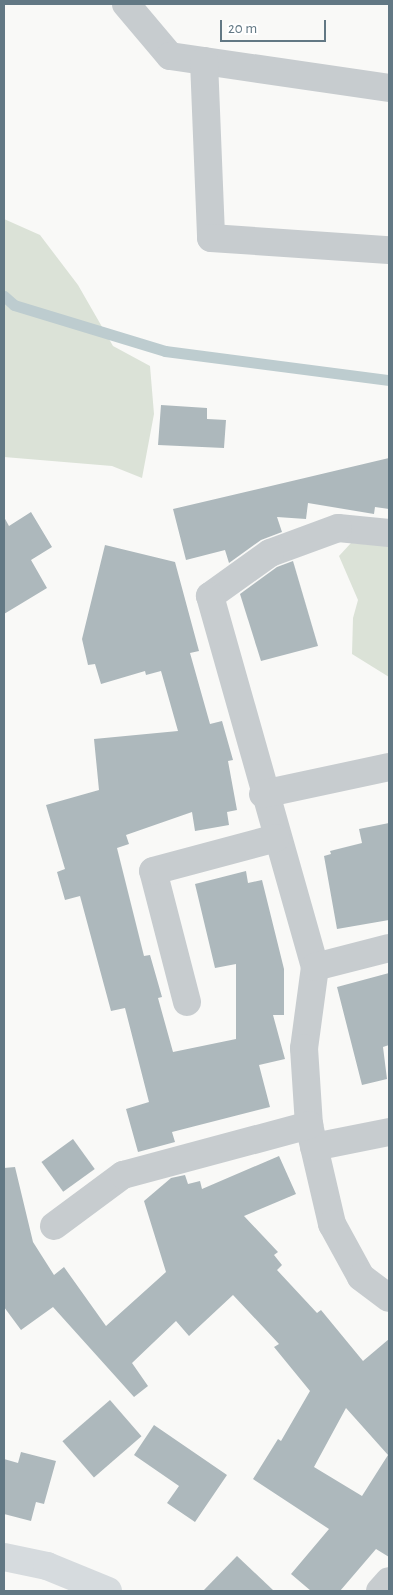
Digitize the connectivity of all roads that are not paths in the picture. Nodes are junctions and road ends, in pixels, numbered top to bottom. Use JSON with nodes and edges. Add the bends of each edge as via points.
{"nodes":[{"id":1,"x":126,"y":4,"type":"edge"},
{"id":2,"x":204,"y":61,"type":"junction"},
{"id":3,"x":389,"y":88,"type":"edge"},
{"id":4,"x":389,"y":250,"type":"edge"},
{"id":5,"x":389,"y":533,"type":"edge"},
{"id":6,"x":389,"y":767,"type":"edge"},
{"id":7,"x":263,"y":794,"type":"junction"},
{"id":8,"x":276,"y":838,"type":"junction"},
{"id":9,"x":389,"y":948,"type":"edge"},
{"id":10,"x":315,"y":967,"type":"junction"},
{"id":11,"x":187,"y":1002,"type":"dead end"},
{"id":12,"x":389,"y":1132,"type":"edge"},
{"id":13,"x":312,"y":1136,"type":"junction"},
{"id":14,"x":54,"y":1226,"type":"dead end"},
{"id":15,"x":389,"y":1298,"type":"edge"},
{"id":16,"x":4,"y":1557,"type":"edge"},
{"id":17,"x":389,"y":1580,"type":"edge"},
{"id":18,"x":108,"y":1591,"type":"edge"},
{"id":19,"x":380,"y":1591,"type":"edge"}],
"edges":[{"from":1,"to":2,"type":"street","via":[[170,56]]},
{"from":2,"to":3,"type":"street"},
{"from":2,"to":4,"type":"street","via":[[211,238]]},
{"from":5,"to":7,"type":"street","via":[[338,528],[270,553],[210,596]]},
{"from":6,"to":7,"type":"street"},
{"from":7,"to":8,"type":"street"},
{"from":8,"to":10,"type":"street"},
{"from":8,"to":11,"type":"street","via":[[153,871]]},
{"from":9,"to":10,"type":"street"},
{"from":10,"to":13,"type":"street","via":[[304,1048]]},
{"from":12,"to":13,"type":"street"},
{"from":13,"to":14,"type":"street","via":[[123,1175]]},
{"from":13,"to":15,"type":"street","via":[[332,1224],[361,1277]]},
{"from":16,"to":18,"type":"street","via":[[47,1566]]},
{"from":17,"to":19,"type":"street"}]}
